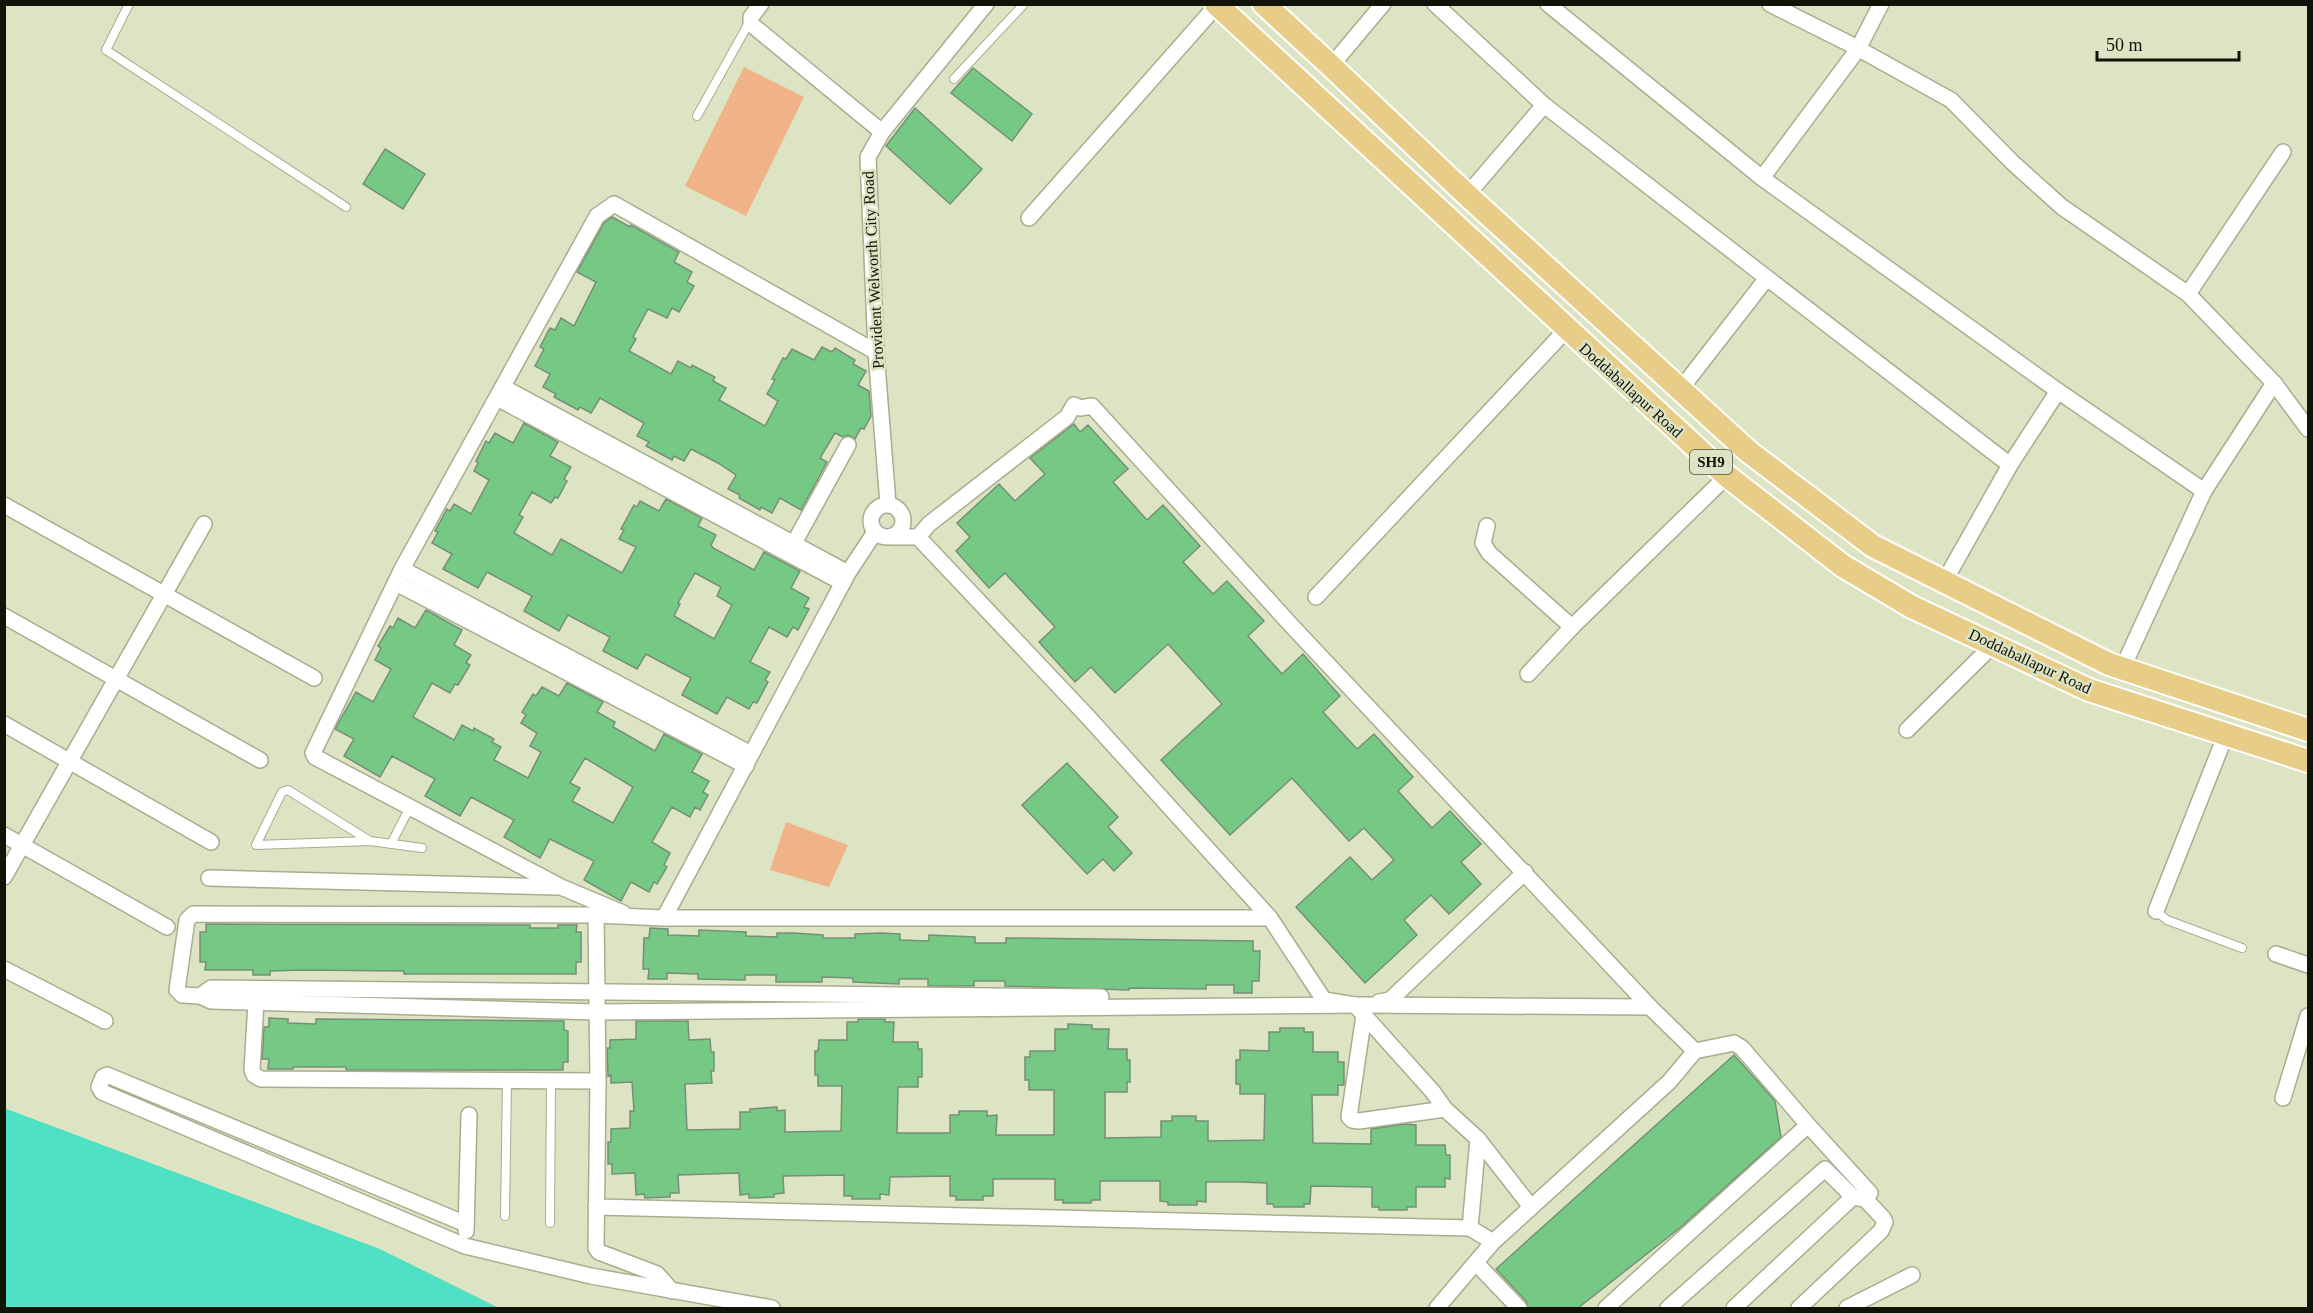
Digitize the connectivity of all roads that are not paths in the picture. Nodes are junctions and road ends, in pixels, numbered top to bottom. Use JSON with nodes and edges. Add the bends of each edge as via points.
{"nodes":[{"id":1,"x":129,"y":4,"type":"edge"},
{"id":2,"x":761,"y":4,"type":"edge"},
{"id":3,"x":986,"y":4,"type":"edge"},
{"id":4,"x":1024,"y":4,"type":"edge"},
{"id":5,"x":1264,"y":4,"type":"edge"},
{"id":6,"x":1383,"y":4,"type":"edge"},
{"id":7,"x":1435,"y":4,"type":"edge"},
{"id":8,"x":1548,"y":4,"type":"edge"},
{"id":9,"x":1770,"y":4,"type":"edge"},
{"id":10,"x":1881,"y":4,"type":"edge"},
{"id":11,"x":1217,"y":5,"type":"edge"},
{"id":12,"x":750,"y":21,"type":"junction"},
{"id":13,"x":1858,"y":49,"type":"junction"},
{"id":14,"x":1331,"y":66,"type":"junction"},
{"id":15,"x":954,"y":79,"type":"dead end"},
{"id":16,"x":1544,"y":105,"type":"junction"},
{"id":17,"x":697,"y":117,"type":"dead end"},
{"id":18,"x":882,"y":132,"type":"junction"},
{"id":19,"x":2283,"y":152,"type":"dead end"},
{"id":20,"x":1762,"y":178,"type":"junction"},
{"id":21,"x":1467,"y":195,"type":"junction"},
{"id":22,"x":346,"y":207,"type":"dead end"},
{"id":23,"x":1029,"y":218,"type":"dead end"},
{"id":24,"x":1767,"y":278,"type":"junction"},
{"id":25,"x":2188,"y":294,"type":"junction"},
{"id":26,"x":1566,"y":330,"type":"junction"},
{"id":27,"x":876,"y":352,"type":"junction"},
{"id":28,"x":2274,"y":383,"type":"junction"},
{"id":29,"x":1680,"y":390,"type":"junction"},
{"id":30,"x":2058,"y":391,"type":"junction"},
{"id":31,"x":500,"y":392,"type":"junction"},
{"id":32,"x":2308,"y":429,"type":"edge"},
{"id":33,"x":848,"y":445,"type":"dead end"},
{"id":34,"x":2010,"y":465,"type":"junction"},
{"id":35,"x":1727,"y":477,"type":"junction"},
{"id":36,"x":2204,"y":491,"type":"junction"},
{"id":37,"x":888,"y":504,"type":"junction"},
{"id":38,"x":4,"y":505,"type":"edge"},
{"id":39,"x":204,"y":524,"type":"dead end"},
{"id":40,"x":1487,"y":526,"type":"dead end"},
{"id":41,"x":874,"y":532,"type":"junction"},
{"id":42,"x":892,"y":537,"type":"junction"},
{"id":43,"x":918,"y":537,"type":"junction"},
{"id":44,"x":794,"y":543,"type":"junction"},
{"id":45,"x":399,"y":576,"type":"junction"},
{"id":46,"x":845,"y":578,"type":"junction"},
{"id":47,"x":1944,"y":582,"type":"junction"},
{"id":48,"x":164,"y":594,"type":"junction"},
{"id":49,"x":1316,"y":597,"type":"dead end"},
{"id":50,"x":4,"y":616,"type":"edge"},
{"id":51,"x":1572,"y":627,"type":"junction"},
{"id":52,"x":1992,"y":645,"type":"junction"},
{"id":53,"x":2123,"y":668,"type":"junction"},
{"id":54,"x":1528,"y":674,"type":"dead end"},
{"id":55,"x":314,"y":678,"type":"dead end"},
{"id":56,"x":116,"y":679,"type":"junction"},
{"id":57,"x":4,"y":724,"type":"edge"},
{"id":58,"x":1907,"y":730,"type":"dead end"},
{"id":59,"x":2308,"y":730,"type":"edge"},
{"id":60,"x":2226,"y":734,"type":"junction"},
{"id":61,"x":260,"y":760,"type":"dead end"},
{"id":62,"x":748,"y":760,"type":"junction"},
{"id":63,"x":2308,"y":761,"type":"edge"},
{"id":64,"x":70,"y":762,"type":"junction"},
{"id":65,"x":410,"y":807,"type":"junction"},
{"id":66,"x":4,"y":835,"type":"edge"},
{"id":67,"x":370,"y":841,"type":"junction"},
{"id":68,"x":211,"y":842,"type":"dead end"},
{"id":69,"x":391,"y":844,"type":"junction"},
{"id":70,"x":22,"y":845,"type":"junction"},
{"id":71,"x":422,"y":848,"type":"dead end"},
{"id":72,"x":1525,"y":872,"type":"junction"},
{"id":73,"x":4,"y":877,"type":"edge"},
{"id":74,"x":209,"y":878,"type":"dead end"},
{"id":75,"x":561,"y":887,"type":"junction"},
{"id":76,"x":2156,"y":911,"type":"joint"},
{"id":77,"x":596,"y":915,"type":"junction"},
{"id":78,"x":634,"y":917,"type":"junction"},
{"id":79,"x":664,"y":918,"type":"junction"},
{"id":80,"x":1270,"y":918,"type":"junction"},
{"id":81,"x":167,"y":927,"type":"dead end"},
{"id":82,"x":2242,"y":948,"type":"dead end"},
{"id":83,"x":2276,"y":954,"type":"dead end"},
{"id":84,"x":2308,"y":965,"type":"edge"},
{"id":85,"x":4,"y":969,"type":"edge"},
{"id":86,"x":597,"y":991,"type":"junction"},
{"id":87,"x":200,"y":996,"type":"junction"},
{"id":88,"x":1324,"y":1000,"type":"junction"},
{"id":89,"x":256,"y":1002,"type":"junction"},
{"id":90,"x":1650,"y":1007,"type":"junction"},
{"id":91,"x":1361,"y":1008,"type":"junction"},
{"id":92,"x":597,"y":1012,"type":"junction"},
{"id":93,"x":2308,"y":1016,"type":"edge"},
{"id":94,"x":105,"y":1021,"type":"dead end"},
{"id":95,"x":1695,"y":1051,"type":"junction"},
{"id":96,"x":507,"y":1080,"type":"junction"},
{"id":97,"x":551,"y":1081,"type":"junction"},
{"id":98,"x":598,"y":1081,"type":"junction"},
{"id":99,"x":2283,"y":1098,"type":"dead end"},
{"id":100,"x":1444,"y":1109,"type":"junction"},
{"id":101,"x":469,"y":1116,"type":"dead end"},
{"id":102,"x":1808,"y":1125,"type":"junction"},
{"id":103,"x":1478,"y":1139,"type":"junction"},
{"id":104,"x":1859,"y":1198,"type":"junction"},
{"id":105,"x":596,"y":1207,"type":"junction"},
{"id":106,"x":1531,"y":1207,"type":"junction"},
{"id":107,"x":505,"y":1216,"type":"dead end"},
{"id":108,"x":550,"y":1223,"type":"dead end"},
{"id":109,"x":466,"y":1224,"type":"junction"},
{"id":110,"x":1470,"y":1228,"type":"junction"},
{"id":111,"x":1493,"y":1242,"type":"junction"},
{"id":112,"x":465,"y":1246,"type":"junction"},
{"id":113,"x":1476,"y":1263,"type":"junction"},
{"id":114,"x":1912,"y":1275,"type":"dead end"},
{"id":115,"x":672,"y":1291,"type":"junction"},
{"id":116,"x":772,"y":1308,"type":"edge"},
{"id":117,"x":1437,"y":1308,"type":"edge"},
{"id":118,"x":1519,"y":1308,"type":"edge"},
{"id":119,"x":1606,"y":1308,"type":"edge"},
{"id":120,"x":1668,"y":1308,"type":"edge"},
{"id":121,"x":1734,"y":1308,"type":"edge"},
{"id":122,"x":1799,"y":1308,"type":"edge"},
{"id":123,"x":1847,"y":1308,"type":"edge"}],
"edges":[{"from":1,"to":22,"type":"lane","via":[[106,50]]},
{"from":2,"to":12,"type":"street"},
{"from":3,"to":18,"type":"street","name":"Provident Welworth City Road"},
{"from":4,"to":15,"type":"lane"},
{"from":5,"to":14,"type":"main road","name":"Doddaballapur Road","number":"SH9"},
{"from":6,"to":14,"type":"street"},
{"from":7,"to":16,"type":"street"},
{"from":8,"to":20,"type":"street"},
{"from":9,"to":13,"type":"street"},
{"from":10,"to":13,"type":"street"},
{"from":11,"to":23,"type":"street"},
{"from":11,"to":26,"type":"main road","name":"Doddaballapur Road","number":"SH9"},
{"from":12,"to":17,"type":"lane"},
{"from":12,"to":18,"type":"street"},
{"from":13,"to":20,"type":"street"},
{"from":13,"to":25,"type":"street","via":[[1951,100],[2013,164],[2062,207]]},
{"from":14,"to":21,"type":"main road","name":"Doddaballapur Road","number":"SH9"},
{"from":16,"to":21,"type":"street"},
{"from":16,"to":24,"type":"street"},
{"from":18,"to":27,"type":"street","name":"Provident Welworth City Road","via":[[868,157]]},
{"from":19,"to":25,"type":"street"},
{"from":20,"to":30,"type":"street"},
{"from":21,"to":29,"type":"main road","name":"Doddaballapur Road","number":"SH9"},
{"from":24,"to":29,"type":"street"},
{"from":24,"to":34,"type":"street"},
{"from":25,"to":28,"type":"street"},
{"from":26,"to":35,"type":"main road","name":"Doddaballapur Road","number":"SH9"},
{"from":26,"to":49,"type":"street"},
{"from":27,"to":31,"type":"street","via":[[614,204],[597,216]]},
{"from":27,"to":37,"type":"street","name":"Provident Welworth City Road"},
{"from":28,"to":32,"type":"street"},
{"from":28,"to":36,"type":"street"},
{"from":29,"to":47,"type":"main road","name":"Doddaballapur Road","number":"SH9","via":[[1749,453],[1873,546]]},
{"from":30,"to":34,"type":"street"},
{"from":30,"to":36,"type":"street"},
{"from":31,"to":44,"type":"street"},
{"from":31,"to":45,"type":"street"},
{"from":31,"to":46,"type":"street"},
{"from":33,"to":44,"type":"street"},
{"from":34,"to":47,"type":"street"},
{"from":35,"to":51,"type":"street"},
{"from":35,"to":52,"type":"main road","name":"Doddaballapur Road","number":"SH9","via":[[1843,566],[1912,607]]},
{"from":36,"to":53,"type":"street"},
{"from":37,"to":41,"type":"street","via":[[872,514]]},
{"from":37,"to":42,"type":"street","via":[[899,510],[903,522]]},
{"from":38,"to":48,"type":"street"},
{"from":39,"to":48,"type":"street"},
{"from":40,"to":51,"type":"street","via":[[1483,543],[1489,553]]},
{"from":41,"to":42,"type":"street"},
{"from":41,"to":46,"type":"street"},
{"from":42,"to":43,"type":"street"},
{"from":43,"to":72,"type":"street","via":[[929,524],[1067,417],[1074,405],[1092,406],[1290,624]]},
{"from":43,"to":80,"type":"street"},
{"from":44,"to":46,"type":"street"},
{"from":45,"to":62,"type":"street"},
{"from":45,"to":65,"type":"street","via":[[314,753]]},
{"from":46,"to":62,"type":"street"},
{"from":47,"to":53,"type":"main road","name":"Doddaballapur Road","number":"SH9"},
{"from":48,"to":55,"type":"street"},
{"from":48,"to":56,"type":"street"},
{"from":50,"to":56,"type":"street"},
{"from":51,"to":54,"type":"street"},
{"from":52,"to":58,"type":"street"},
{"from":52,"to":60,"type":"main road","name":"Doddaballapur Road","number":"SH9","via":[[2089,690]]},
{"from":53,"to":59,"type":"main road","name":"Doddaballapur Road","number":"SH9"},
{"from":56,"to":61,"type":"street"},
{"from":56,"to":64,"type":"street"},
{"from":57,"to":64,"type":"street"},
{"from":60,"to":63,"type":"main road","name":"Doddaballapur Road","number":"SH9"},
{"from":60,"to":76,"type":"street"},
{"from":62,"to":79,"type":"street"},
{"from":64,"to":68,"type":"street"},
{"from":64,"to":70,"type":"street"},
{"from":65,"to":69,"type":"lane"},
{"from":65,"to":75,"type":"street"},
{"from":66,"to":70,"type":"street"},
{"from":67,"to":67,"type":"lane","via":[[336,842],[256,845],[282,792],[288,790]]},
{"from":67,"to":69,"type":"lane"},
{"from":69,"to":71,"type":"lane"},
{"from":70,"to":73,"type":"street"},
{"from":70,"to":81,"type":"street"},
{"from":72,"to":90,"type":"street"},
{"from":72,"to":91,"type":"street","via":[[1390,1000]]},
{"from":74,"to":75,"type":"street"},
{"from":75,"to":78,"type":"street"},
{"from":76,"to":82,"type":"lane","via":[[2167,920]]},
{"from":77,"to":78,"type":"street"},
{"from":77,"to":86,"type":"street"},
{"from":77,"to":87,"type":"street","via":[[193,914],[187,920],[177,990],[182,995]]},
{"from":78,"to":79,"type":"street"},
{"from":79,"to":80,"type":"street"},
{"from":80,"to":88,"type":"street"},
{"from":83,"to":84,"type":"street"},
{"from":85,"to":94,"type":"street"},
{"from":86,"to":87,"type":"street","via":[[211,988]]},
{"from":86,"to":88,"type":"street"},
{"from":86,"to":92,"type":"street"},
{"from":87,"to":89,"type":"street","via":[[211,1001]]},
{"from":88,"to":91,"type":"street"},
{"from":89,"to":92,"type":"street"},
{"from":89,"to":96,"type":"street","via":[[252,1070],[261,1079]]},
{"from":90,"to":91,"type":"street"},
{"from":90,"to":95,"type":"street"},
{"from":91,"to":92,"type":"street"},
{"from":91,"to":100,"type":"street"},
{"from":91,"to":100,"type":"street","via":[[1349,1117],[1359,1121]]},
{"from":92,"to":98,"type":"street"},
{"from":93,"to":99,"type":"street"},
{"from":95,"to":102,"type":"street","via":[[1734,1043],[1742,1048]]},
{"from":95,"to":106,"type":"street","via":[[1669,1082]]},
{"from":96,"to":97,"type":"street"},
{"from":96,"to":107,"type":"lane"},
{"from":97,"to":98,"type":"street"},
{"from":97,"to":108,"type":"lane"},
{"from":98,"to":105,"type":"street"},
{"from":100,"to":103,"type":"street"},
{"from":101,"to":109,"type":"street"},
{"from":102,"to":104,"type":"street","via":[[1870,1193]]},
{"from":102,"to":119,"type":"street"},
{"from":103,"to":106,"type":"street"},
{"from":103,"to":110,"type":"street"},
{"from":104,"to":120,"type":"street","via":[[1825,1169]]},
{"from":104,"to":121,"type":"street"},
{"from":104,"to":122,"type":"street","via":[[1883,1218],[1881,1231]]},
{"from":105,"to":110,"type":"street"},
{"from":105,"to":115,"type":"street","via":[[597,1250],[655,1273]]},
{"from":106,"to":111,"type":"street"},
{"from":109,"to":112,"type":"street"},
{"from":109,"to":112,"type":"street","via":[[107,1075],[103,1077],[99,1089],[102,1092]]},
{"from":110,"to":111,"type":"street"},
{"from":111,"to":113,"type":"street"},
{"from":112,"to":115,"type":"street"},
{"from":113,"to":117,"type":"street"},
{"from":113,"to":118,"type":"street"},
{"from":114,"to":123,"type":"street"},
{"from":115,"to":116,"type":"street"}]}
